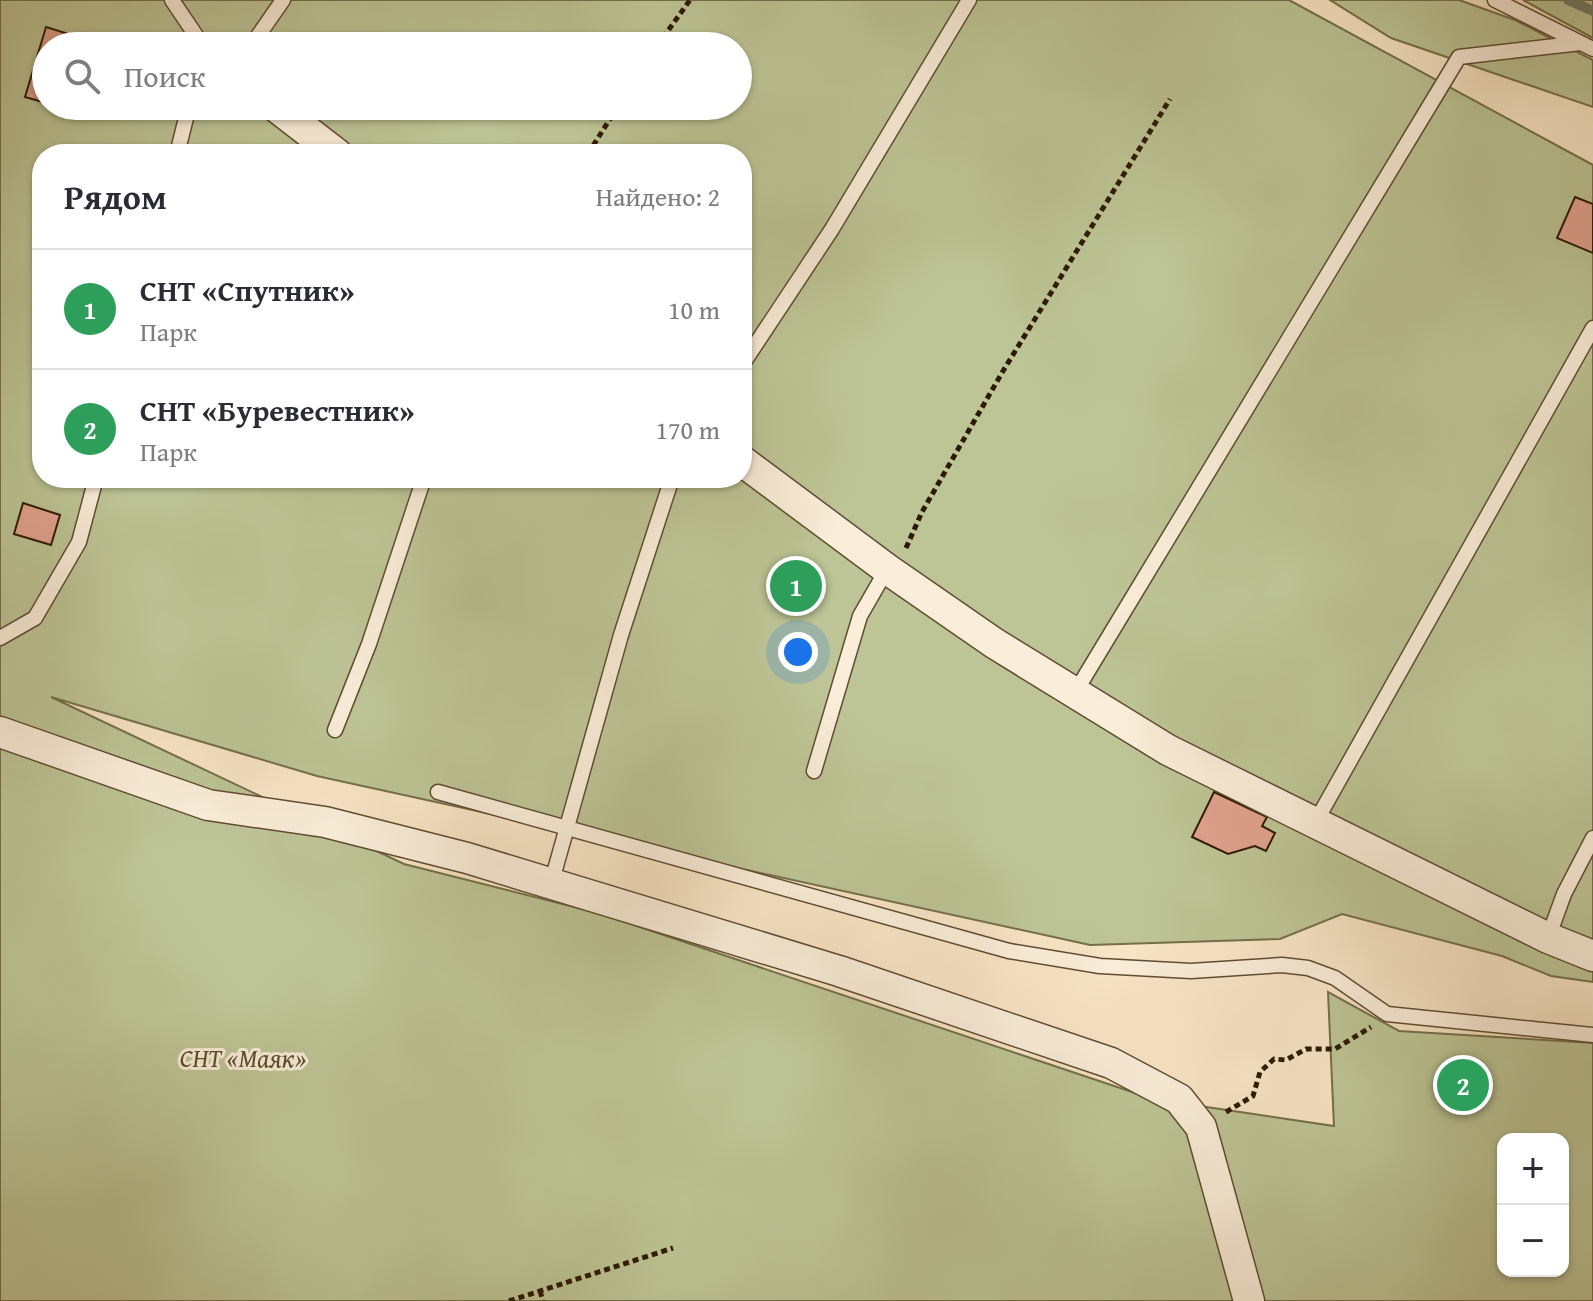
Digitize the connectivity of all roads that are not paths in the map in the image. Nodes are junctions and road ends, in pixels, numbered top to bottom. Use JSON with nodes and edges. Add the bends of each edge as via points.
{"nodes":[{"id":1,"x":172,"y":0,"type":"edge"},
{"id":2,"x":283,"y":0,"type":"edge"},
{"id":3,"x":969,"y":0,"type":"edge"},
{"id":4,"x":1495,"y":0,"type":"edge"},
{"id":5,"x":194,"y":32,"type":"edge"},
{"id":6,"x":261,"y":32,"type":"edge"},
{"id":7,"x":1587,"y":46,"type":"edge"},
{"id":8,"x":186,"y":120,"type":"edge"},
{"id":9,"x":293,"y":120,"type":"edge"},
{"id":10,"x":180,"y":144,"type":"edge"},
{"id":11,"x":324,"y":144,"type":"edge"},
{"id":12,"x":1593,"y":328,"type":"edge"},
{"id":13,"x":752,"y":350,"type":"edge"},
{"id":14,"x":752,"y":468,"type":"edge"},
{"id":15,"x":93,"y":488,"type":"edge"},
{"id":16,"x":421,"y":488,"type":"edge"},
{"id":17,"x":669,"y":488,"type":"edge"},
{"id":18,"x":891,"y":572,"type":"junction"},
{"id":19,"x":0,"y":638,"type":"edge"},
{"id":20,"x":1076,"y":691,"type":"junction"},
{"id":21,"x":335,"y":730,"type":"dead end"},
{"id":22,"x":0,"y":732,"type":"edge"},
{"id":23,"x":814,"y":771,"type":"dead end"},
{"id":24,"x":438,"y":792,"type":"dead end"},
{"id":25,"x":1315,"y":823,"type":"junction"},
{"id":26,"x":565,"y":829,"type":"junction"},
{"id":27,"x":1593,"y":838,"type":"edge"},
{"id":28,"x":551,"y":884,"type":"junction"},
{"id":29,"x":1548,"y":938,"type":"junction"},
{"id":30,"x":1593,"y":956,"type":"edge"},
{"id":31,"x":1593,"y":1035,"type":"edge"},
{"id":32,"x":1249,"y":1301,"type":"edge"}],
"edges":[{"from":1,"to":5,"type":"lane"},
{"from":2,"to":6,"type":"lane"},
{"from":3,"to":13,"type":"lane","via":[[832,229]]},
{"from":4,"to":7,"type":"lane"},
{"from":7,"to":20,"type":"lane","via":[[1459,57]]},
{"from":8,"to":10,"type":"lane"},
{"from":9,"to":11,"type":"street"},
{"from":12,"to":25,"type":"lane"},
{"from":14,"to":18,"type":"street"},
{"from":15,"to":19,"type":"lane","via":[[79,542],[35,618]]},
{"from":16,"to":21,"type":"lane"},
{"from":17,"to":26,"type":"lane"},
{"from":18,"to":20,"type":"street"},
{"from":18,"to":23,"type":"lane","via":[[860,616]]},
{"from":20,"to":25,"type":"street","via":[[1168,750]]},
{"from":22,"to":28,"type":"street","via":[[208,805],[325,822]]},
{"from":24,"to":26,"type":"lane"},
{"from":25,"to":29,"type":"street"},
{"from":26,"to":28,"type":"lane"},
{"from":26,"to":31,"type":"lane","via":[[1009,951],[1100,966],[1191,971],[1308,968],[1335,978],[1387,1014]]},
{"from":27,"to":29,"type":"lane"},
{"from":28,"to":32,"type":"street","via":[[839,971],[1111,1063],[1179,1099],[1201,1127]]},
{"from":29,"to":30,"type":"street"}]}
